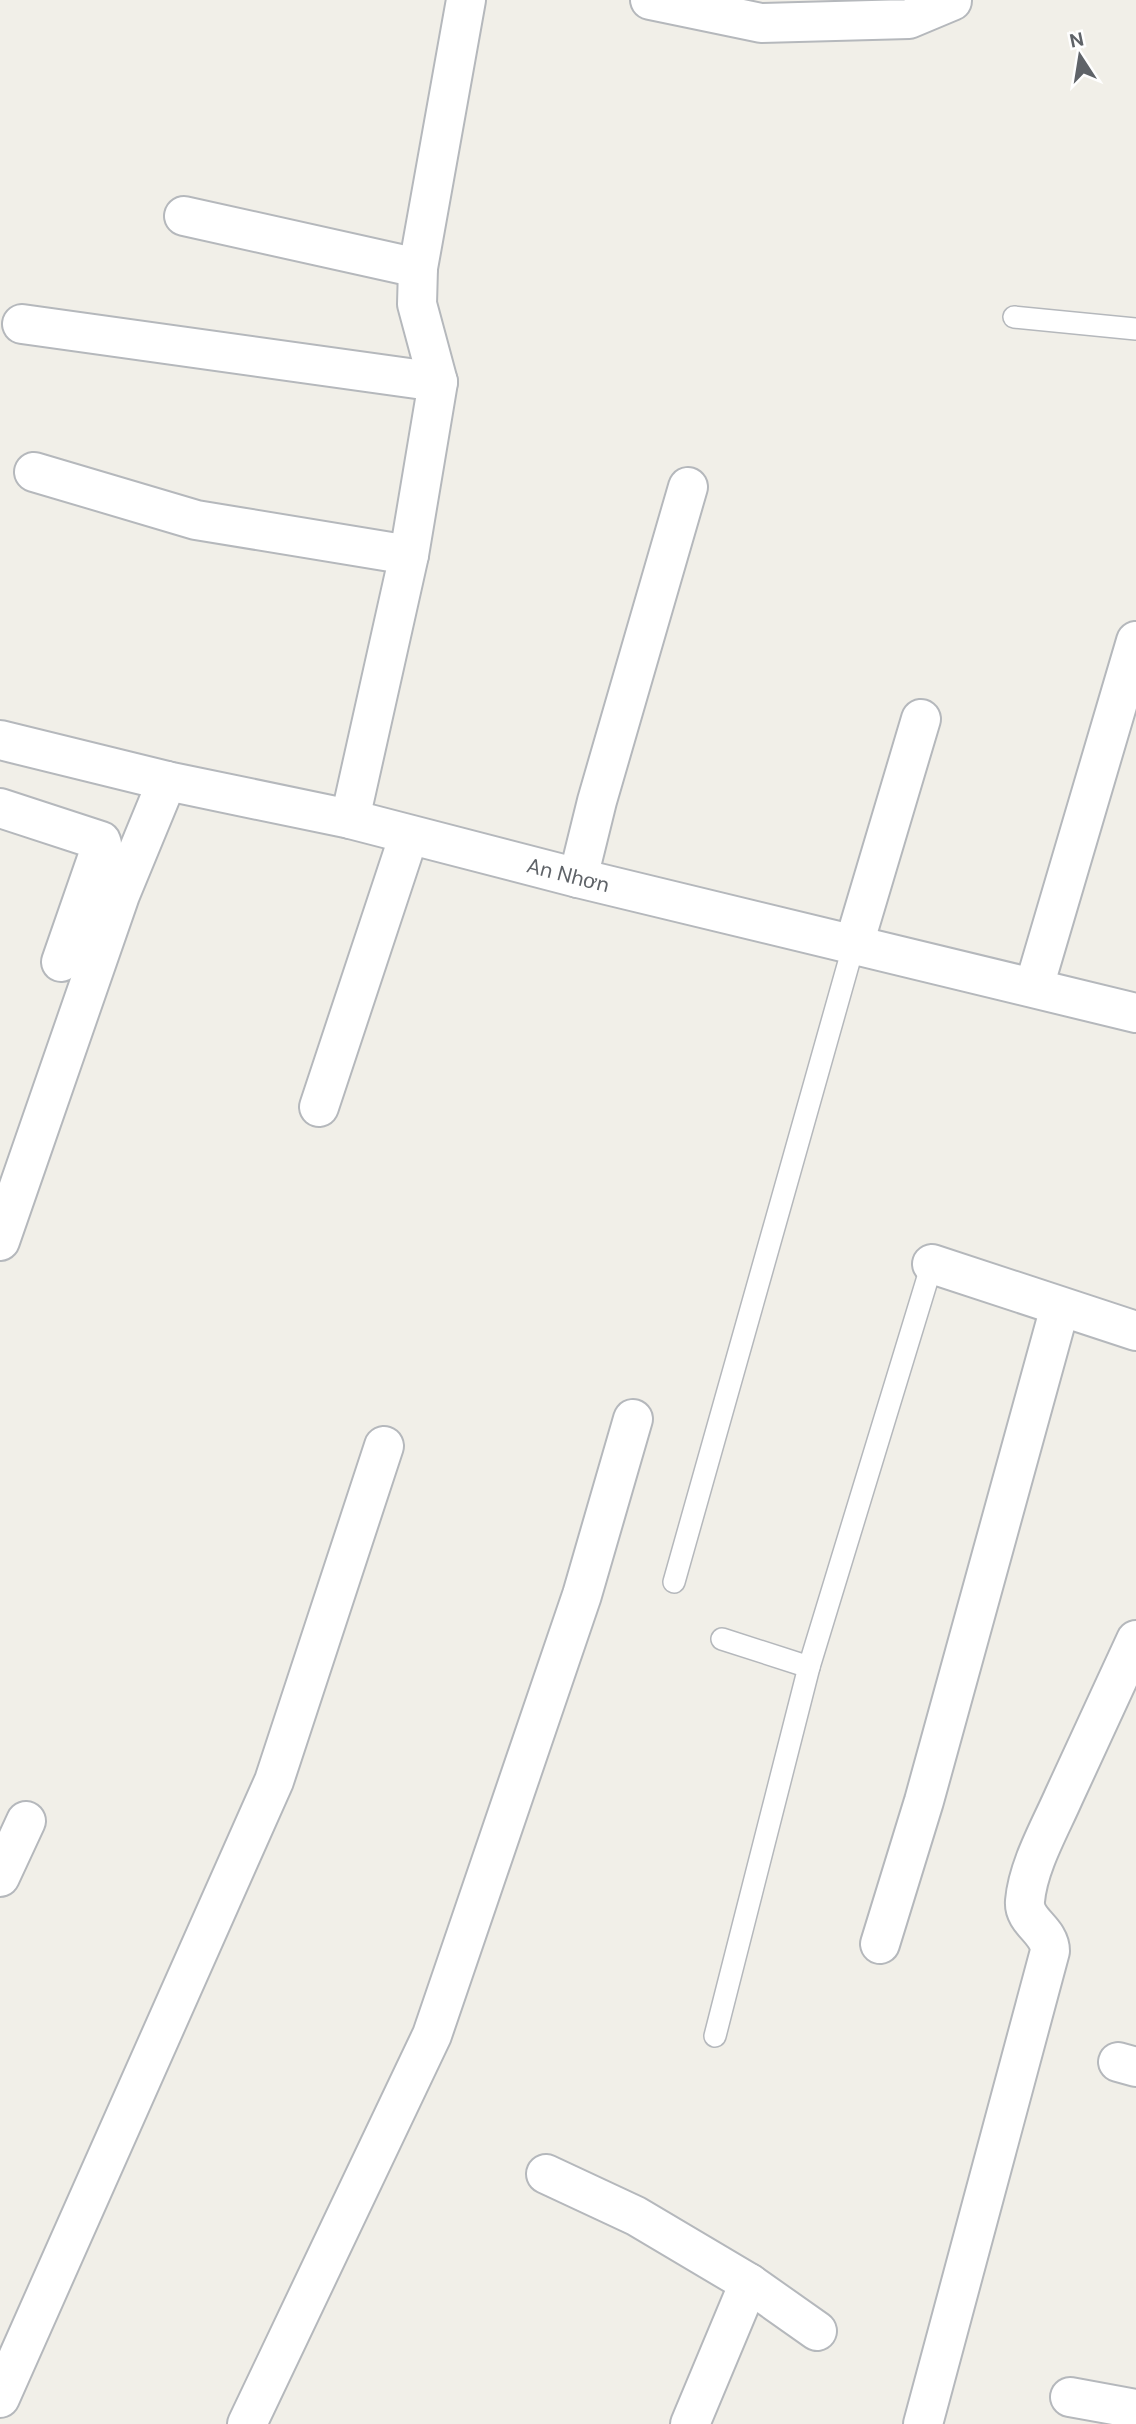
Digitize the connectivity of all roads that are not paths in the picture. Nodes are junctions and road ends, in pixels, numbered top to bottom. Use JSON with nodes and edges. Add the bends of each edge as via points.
{"nodes":[{"id":1,"x":467,"y":0,"type":"edge"},
{"id":2,"x":650,"y":0,"type":"edge"},
{"id":3,"x":953,"y":1,"type":"edge"},
{"id":4,"x":184,"y":216,"type":"dead end"},
{"id":5,"x":418,"y":268,"type":"junction"},
{"id":6,"x":1014,"y":317,"type":"dead end"},
{"id":7,"x":22,"y":324,"type":"dead end"},
{"id":8,"x":1136,"y":329,"type":"edge"},
{"id":9,"x":438,"y":382,"type":"junction"},
{"id":10,"x":34,"y":472,"type":"dead end"},
{"id":11,"x":688,"y":488,"type":"dead end"},
{"id":12,"x":409,"y":555,"type":"junction"},
{"id":13,"x":1136,"y":641,"type":"edge"},
{"id":14,"x":921,"y":719,"type":"dead end"},
{"id":15,"x":0,"y":740,"type":"edge"},
{"id":16,"x":167,"y":781,"type":"junction"},
{"id":17,"x":0,"y":808,"type":"edge"},
{"id":18,"x":350,"y":819,"type":"junction"},
{"id":19,"x":410,"y":835,"type":"junction"},
{"id":20,"x":579,"y":878,"type":"junction"},
{"id":21,"x":854,"y":944,"type":"junction"},
{"id":22,"x":61,"y":962,"type":"dead end"},
{"id":23,"x":1034,"y":987,"type":"junction"},
{"id":24,"x":1136,"y":1013,"type":"edge"},
{"id":25,"x":319,"y":1107,"type":"dead end"},
{"id":26,"x":0,"y":1241,"type":"edge"},
{"id":27,"x":932,"y":1264,"type":"joint"},
{"id":28,"x":1060,"y":1307,"type":"junction"},
{"id":29,"x":1136,"y":1331,"type":"edge"},
{"id":30,"x":633,"y":1419,"type":"dead end"},
{"id":31,"x":384,"y":1446,"type":"dead end"},
{"id":32,"x":674,"y":1582,"type":"dead end"},
{"id":33,"x":722,"y":1639,"type":"dead end"},
{"id":34,"x":1136,"y":1640,"type":"edge"},
{"id":35,"x":809,"y":1667,"type":"junction"},
{"id":36,"x":26,"y":1821,"type":"dead end"},
{"id":37,"x":0,"y":1877,"type":"edge"},
{"id":38,"x":880,"y":1944,"type":"dead end"},
{"id":39,"x":715,"y":2036,"type":"dead end"},
{"id":40,"x":546,"y":2174,"type":"dead end"},
{"id":41,"x":749,"y":2283,"type":"junction"},
{"id":42,"x":817,"y":2331,"type":"dead end"},
{"id":43,"x":1070,"y":2397,"type":"dead end"},
{"id":44,"x":0,"y":2398,"type":"edge"},
{"id":45,"x":1136,"y":2409,"type":"edge"},
{"id":46,"x":247,"y":2424,"type":"edge"},
{"id":47,"x":690,"y":2424,"type":"edge"},
{"id":48,"x":923,"y":2424,"type":"edge"}],
"edges":[{"from":1,"to":5,"type":"street"},
{"from":2,"to":3,"type":"street","via":[[761,23],[909,19]]},
{"from":4,"to":5,"type":"street"},
{"from":5,"to":9,"type":"street","via":[[417,304]]},
{"from":6,"to":8,"type":"lane"},
{"from":7,"to":9,"type":"street"},
{"from":9,"to":12,"type":"street"},
{"from":10,"to":12,"type":"street","via":[[196,520]]},
{"from":11,"to":20,"type":"street"},
{"from":12,"to":18,"type":"street"},
{"from":13,"to":23,"type":"street"},
{"from":14,"to":21,"type":"street"},
{"from":15,"to":16,"type":"street","name":"An Nhơn"},
{"from":16,"to":18,"type":"street","name":"An Nhơn"},
{"from":16,"to":26,"type":"street","via":[[120,895]]},
{"from":17,"to":22,"type":"street","via":[[101,841]]},
{"from":18,"to":19,"type":"street","name":"An Nhơn"},
{"from":19,"to":20,"type":"street","name":"An Nhơn"},
{"from":19,"to":25,"type":"street"},
{"from":20,"to":21,"type":"street","name":"An Nhơn"},
{"from":21,"to":23,"type":"street","name":"An Nhơn"},
{"from":21,"to":32,"type":"lane"},
{"from":23,"to":24,"type":"street","name":"An Nhơn"},
{"from":27,"to":28,"type":"street"},
{"from":27,"to":35,"type":"lane"},
{"from":28,"to":29,"type":"street"},
{"from":28,"to":38,"type":"street"},
{"from":30,"to":46,"type":"street","via":[[582,1595],[432,2035]]},
{"from":31,"to":44,"type":"street","via":[[274,1781]]},
{"from":33,"to":35,"type":"lane"},
{"from":34,"to":48,"type":"street","via":[[1047,1834],[1029,1884],[1026,1913],[1050,1941],[1050,1951]]},
{"from":35,"to":39,"type":"lane"},
{"from":36,"to":37,"type":"street"},
{"from":40,"to":41,"type":"street","via":[[636,2216]]},
{"from":41,"to":42,"type":"street"},
{"from":41,"to":47,"type":"street"},
{"from":43,"to":45,"type":"street"}]}
